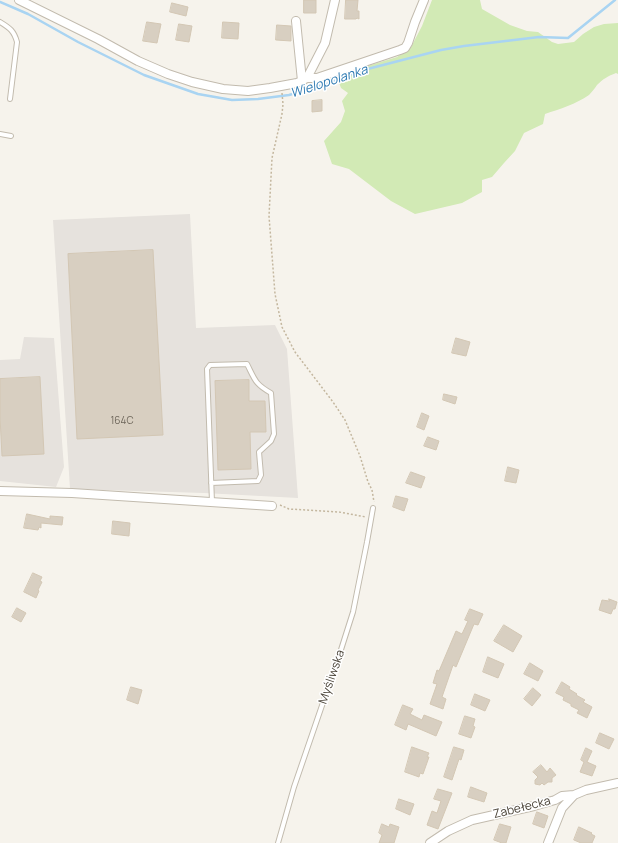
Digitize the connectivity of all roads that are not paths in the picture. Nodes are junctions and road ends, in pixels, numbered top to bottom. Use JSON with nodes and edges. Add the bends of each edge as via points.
{"nodes":[{"id":1,"x":19,"y":0,"type":"edge"},
{"id":2,"x":335,"y":0,"type":"edge"},
{"id":3,"x":424,"y":0,"type":"edge"},
{"id":4,"x":296,"y":21,"type":"dead end"},
{"id":5,"x":0,"y":22,"type":"edge"},
{"id":6,"x":304,"y":80,"type":"junction"},
{"id":7,"x":10,"y":99,"type":"dead end"},
{"id":8,"x":0,"y":134,"type":"edge"},
{"id":9,"x":11,"y":136,"type":"dead end"},
{"id":10,"x":211,"y":483,"type":"junction"},
{"id":11,"x":0,"y":490,"type":"edge"},
{"id":12,"x":212,"y":502,"type":"junction"},
{"id":13,"x":272,"y":506,"type":"road end"},
{"id":14,"x":373,"y":508,"type":"road end"},
{"id":15,"x":618,"y":783,"type":"edge"},
{"id":16,"x":574,"y":795,"type":"junction"},
{"id":17,"x":278,"y":843,"type":"edge"},
{"id":18,"x":430,"y":843,"type":"edge"},
{"id":19,"x":548,"y":843,"type":"edge"}],
"edges":[{"from":1,"to":6,"type":"street","via":[[138,61],[192,82],[248,91]]},
{"from":2,"to":6,"type":"street","via":[[325,43]]},
{"from":3,"to":6,"type":"street","via":[[405,48],[317,78]]},
{"from":4,"to":6,"type":"street"},
{"from":5,"to":7,"type":"lane","via":[[12,31],[17,42]]},
{"from":8,"to":9,"type":"lane"},
{"from":10,"to":10,"type":"lane","via":[[207,369],[210,365],[247,364],[256,384],[271,393],[274,434],[271,441],[259,452],[261,475],[258,481]]},
{"from":10,"to":12,"type":"lane"},
{"from":11,"to":12,"type":"street"},
{"from":12,"to":13,"type":"street"},
{"from":14,"to":17,"type":"lane","name":"Myśliwska","via":[[353,612],[294,787]]},
{"from":15,"to":16,"type":"street","name":"Zabełecka"},
{"from":16,"to":18,"type":"street","name":"Zabełecka","via":[[472,820]]},
{"from":16,"to":19,"type":"street","via":[[562,808]]}]}
